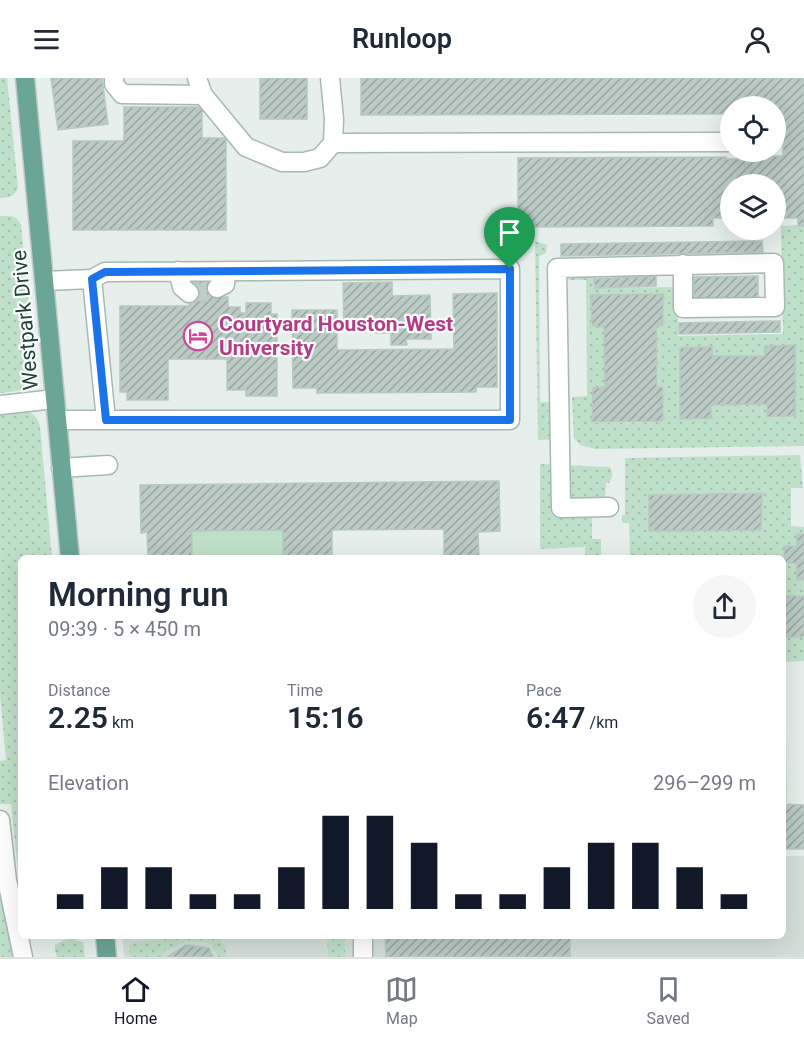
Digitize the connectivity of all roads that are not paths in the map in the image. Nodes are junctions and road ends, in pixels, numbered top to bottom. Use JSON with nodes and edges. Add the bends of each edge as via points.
{"nodes":[{"id":1,"x":25,"y":78,"type":"edge"},
{"id":2,"x":114,"y":78,"type":"edge"},
{"id":3,"x":330,"y":78,"type":"edge"},
{"id":4,"x":200,"y":86,"type":"edge"},
{"id":5,"x":720,"y":142,"type":"edge"},
{"id":6,"x":333,"y":143,"type":"junction"},
{"id":7,"x":683,"y":264,"type":"junction"},
{"id":8,"x":226,"y":271,"type":"junction"},
{"id":9,"x":178,"y":272,"type":"junction"},
{"id":10,"x":92,"y":279,"type":"junction"},
{"id":11,"x":44,"y":280,"type":"junction"},
{"id":12,"x":217,"y":288,"type":"dead end"},
{"id":13,"x":189,"y":293,"type":"dead end"},
{"id":14,"x":55,"y":399,"type":"junction"},
{"id":15,"x":0,"y":405,"type":"edge"},
{"id":16,"x":57,"y":420,"type":"junction"},
{"id":17,"x":106,"y":420,"type":"junction"},
{"id":18,"x":108,"y":465,"type":"dead end"},
{"id":19,"x":62,"y":468,"type":"junction"},
{"id":20,"x":609,"y":507,"type":"dead end"},
{"id":21,"x":70,"y":555,"type":"edge"},
{"id":22,"x":0,"y":820,"type":"edge"},
{"id":23,"x":18,"y":933,"type":"edge"},
{"id":24,"x":19,"y":939,"type":"edge"},
{"id":25,"x":105,"y":939,"type":"edge"},
{"id":26,"x":363,"y":939,"type":"edge"},
{"id":27,"x":23,"y":957,"type":"edge"},
{"id":28,"x":107,"y":957,"type":"edge"},
{"id":29,"x":363,"y":957,"type":"edge"}],
"edges":[{"from":1,"to":11,"type":"main road","name":"Westpark Drive"},
{"from":2,"to":4,"type":"lane","via":[[122,93]]},
{"from":3,"to":6,"type":"lane"},
{"from":4,"to":6,"type":"lane","via":[[246,147],[282,162],[304,162],[320,158]]},
{"from":5,"to":6,"type":"lane"},
{"from":7,"to":7,"type":"lane","via":[[774,263],[775,307],[683,308]]},
{"from":7,"to":20,"type":"lane","via":[[557,268],[561,508]]},
{"from":8,"to":9,"type":"lane"},
{"from":8,"to":12,"type":"lane","via":[[225,284]]},
{"from":8,"to":17,"type":"lane","via":[[510,269],[510,420]]},
{"from":9,"to":10,"type":"lane","via":[[105,272]]},
{"from":9,"to":13,"type":"lane","via":[[182,287]]},
{"from":10,"to":11,"type":"lane"},
{"from":10,"to":17,"type":"lane"},
{"from":11,"to":14,"type":"main road","name":"Westpark Drive"},
{"from":14,"to":15,"type":"lane"},
{"from":14,"to":16,"type":"main road","name":"Westpark Drive"},
{"from":16,"to":17,"type":"lane"},
{"from":16,"to":19,"type":"main road","name":"Westpark Drive"},
{"from":18,"to":19,"type":"lane"},
{"from":19,"to":21,"type":"main road","name":"Westpark Drive"},
{"from":22,"to":23,"type":"lane"},
{"from":24,"to":27,"type":"lane"},
{"from":25,"to":28,"type":"main road"},
{"from":26,"to":29,"type":"lane"}]}
